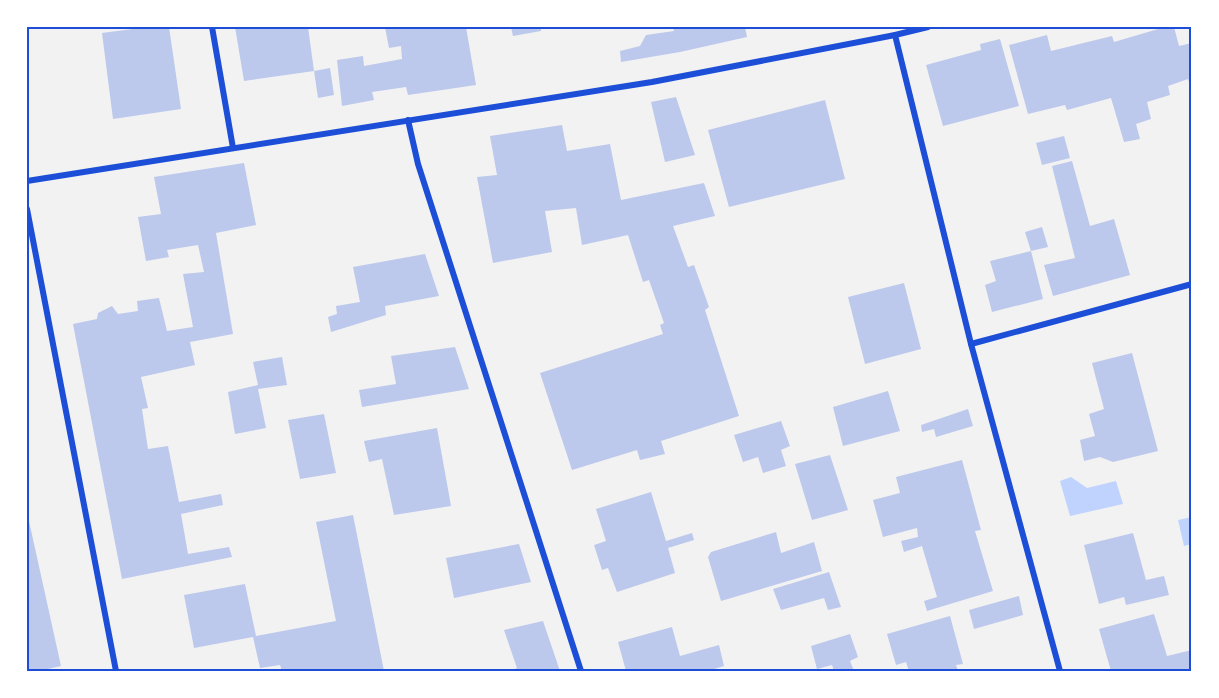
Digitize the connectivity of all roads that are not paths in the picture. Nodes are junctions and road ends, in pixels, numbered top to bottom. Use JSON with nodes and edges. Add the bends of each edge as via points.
{"nodes":[{"id":1,"x":212,"y":27,"type":"edge"},
{"id":2,"x":928,"y":27,"type":"edge"},
{"id":3,"x":895,"y":35,"type":"junction"},
{"id":4,"x":408,"y":120,"type":"junction"},
{"id":5,"x":233,"y":148,"type":"junction"},
{"id":6,"x":27,"y":181,"type":"edge"},
{"id":7,"x":27,"y":208,"type":"edge"},
{"id":8,"x":1192,"y":284,"type":"edge"},
{"id":9,"x":971,"y":344,"type":"junction"},
{"id":10,"x":116,"y":671,"type":"edge"},
{"id":11,"x":581,"y":671,"type":"edge"},
{"id":12,"x":1060,"y":671,"type":"edge"}],
"edges":[{"from":1,"to":5,"type":"street"},
{"from":2,"to":3,"type":"street"},
{"from":3,"to":4,"type":"street","via":[[652,82]]},
{"from":3,"to":9,"type":"street"},
{"from":4,"to":5,"type":"street"},
{"from":4,"to":11,"type":"street","via":[[418,164]]},
{"from":5,"to":6,"type":"street"},
{"from":7,"to":10,"type":"street"},
{"from":8,"to":9,"type":"street"},
{"from":9,"to":12,"type":"street"}]}
